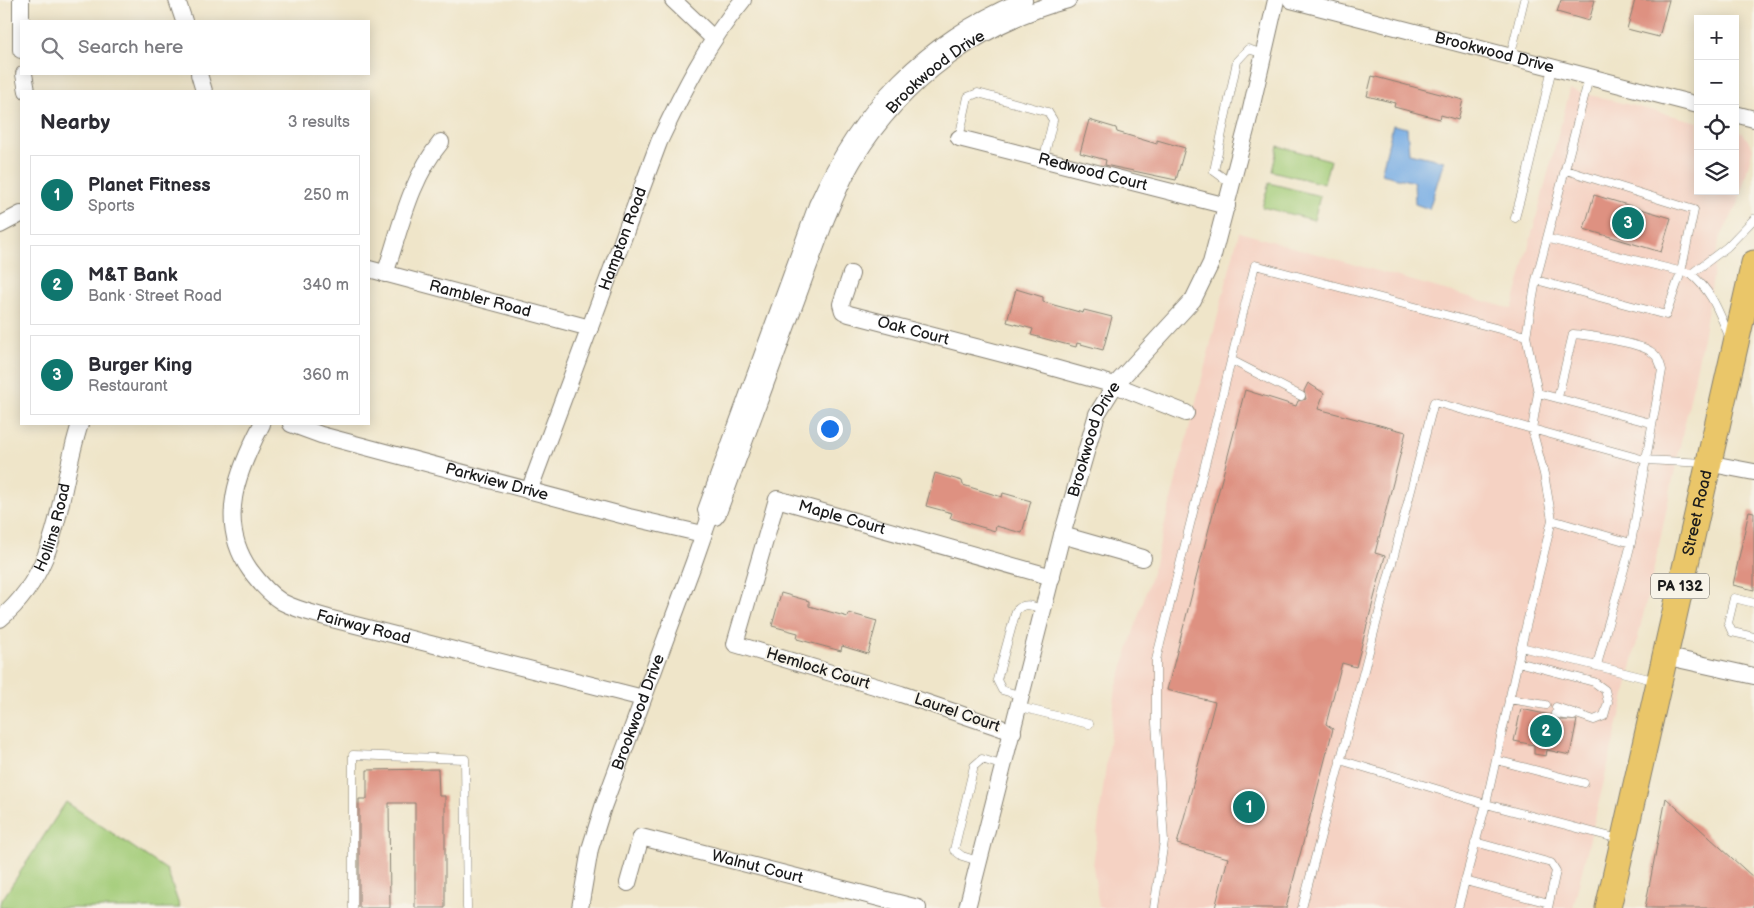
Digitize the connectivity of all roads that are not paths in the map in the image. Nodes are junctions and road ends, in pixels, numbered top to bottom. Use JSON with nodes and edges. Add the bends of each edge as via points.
{"nodes":[{"id":1,"x":21,"y":0,"type":"edge"},
{"id":2,"x":177,"y":0,"type":"edge"},
{"id":3,"x":673,"y":0,"type":"edge"},
{"id":4,"x":743,"y":0,"type":"edge"},
{"id":5,"x":1024,"y":0,"type":"edge"},
{"id":6,"x":1068,"y":0,"type":"edge"},
{"id":7,"x":1276,"y":0,"type":"edge"},
{"id":8,"x":1291,"y":0,"type":"edge"},
{"id":9,"x":1524,"y":0,"type":"edge"},
{"id":10,"x":21,"y":20,"type":"edge"},
{"id":11,"x":184,"y":20,"type":"edge"},
{"id":12,"x":713,"y":38,"type":"junction"},
{"id":13,"x":1264,"y":54,"type":"junction"},
{"id":14,"x":1510,"y":58,"type":"junction"},
{"id":15,"x":1552,"y":68,"type":"junction"},
{"id":16,"x":24,"y":75,"type":"edge"},
{"id":17,"x":199,"y":75,"type":"edge"},
{"id":18,"x":1589,"y":78,"type":"junction"},
{"id":19,"x":27,"y":90,"type":"edge"},
{"id":20,"x":204,"y":90,"type":"edge"},
{"id":21,"x":1694,"y":104,"type":"edge"},
{"id":22,"x":1739,"y":115,"type":"edge"},
{"id":23,"x":1754,"y":119,"type":"edge"},
{"id":24,"x":959,"y":138,"type":"joint"},
{"id":25,"x":441,"y":142,"type":"dead end"},
{"id":26,"x":1044,"y":158,"type":"junction"},
{"id":27,"x":1566,"y":170,"type":"junction"},
{"id":28,"x":1232,"y":184,"type":"junction"},
{"id":29,"x":1227,"y":206,"type":"junction"},
{"id":30,"x":20,"y":215,"type":"edge"},
{"id":31,"x":1515,"y":218,"type":"dead end"},
{"id":32,"x":1754,"y":220,"type":"edge"},
{"id":33,"x":0,"y":225,"type":"edge"},
{"id":34,"x":1549,"y":239,"type":"junction"},
{"id":35,"x":1754,"y":263,"type":"edge"},
{"id":36,"x":377,"y":272,"type":"edge"},
{"id":37,"x":1681,"y":272,"type":"junction"},
{"id":38,"x":850,"y":274,"type":"dead end"},
{"id":39,"x":1691,"y":274,"type":"junction"},
{"id":40,"x":1536,"y":280,"type":"junction"},
{"id":41,"x":590,"y":328,"type":"junction"},
{"id":42,"x":1526,"y":336,"type":"junction"},
{"id":43,"x":1734,"y":349,"type":"junction"},
{"id":44,"x":1231,"y":360,"type":"junction"},
{"id":45,"x":1115,"y":385,"type":"junction"},
{"id":46,"x":1538,"y":393,"type":"junction"},
{"id":47,"x":1301,"y":396,"type":"dead end"},
{"id":48,"x":1558,"y":397,"type":"junction"},
{"id":49,"x":1186,"y":413,"type":"dead end"},
{"id":50,"x":1651,"y":423,"type":"junction"},
{"id":51,"x":80,"y":425,"type":"edge"},
{"id":52,"x":262,"y":425,"type":"edge"},
{"id":53,"x":294,"y":425,"type":"edge"},
{"id":54,"x":1532,"y":429,"type":"junction"},
{"id":55,"x":1645,"y":460,"type":"junction"},
{"id":56,"x":1708,"y":463,"type":"junction"},
{"id":57,"x":1754,"y":472,"type":"edge"},
{"id":58,"x":529,"y":491,"type":"junction"},
{"id":59,"x":1552,"y":520,"type":"junction"},
{"id":60,"x":706,"y":527,"type":"junction"},
{"id":61,"x":1062,"y":535,"type":"junction"},
{"id":62,"x":1631,"y":543,"type":"junction"},
{"id":63,"x":1143,"y":558,"type":"dead end"},
{"id":64,"x":1052,"y":577,"type":"junction"},
{"id":65,"x":1754,"y":603,"type":"edge"},
{"id":66,"x":1044,"y":610,"type":"junction"},
{"id":67,"x":0,"y":619,"type":"edge"},
{"id":68,"x":1754,"y":637,"type":"edge"},
{"id":69,"x":735,"y":644,"type":"joint"},
{"id":70,"x":1521,"y":647,"type":"junction"},
{"id":71,"x":1664,"y":656,"type":"junction"},
{"id":72,"x":1518,"y":662,"type":"junction"},
{"id":73,"x":1597,"y":666,"type":"junction"},
{"id":74,"x":1754,"y":676,"type":"edge"},
{"id":75,"x":1659,"y":682,"type":"junction"},
{"id":76,"x":901,"y":694,"type":"joint"},
{"id":77,"x":644,"y":698,"type":"junction"},
{"id":78,"x":1509,"y":699,"type":"junction"},
{"id":79,"x":1021,"y":701,"type":"junction"},
{"id":80,"x":1546,"y":708,"type":"dead end"},
{"id":81,"x":1555,"y":711,"type":"dead end"},
{"id":82,"x":1089,"y":724,"type":"dead end"},
{"id":83,"x":1013,"y":732,"type":"junction"},
{"id":84,"x":1340,"y":760,"type":"junction"},
{"id":85,"x":1496,"y":760,"type":"junction"},
{"id":86,"x":1004,"y":766,"type":"junction"},
{"id":87,"x":1584,"y":783,"type":"dead end"},
{"id":88,"x":1486,"y":804,"type":"junction"},
{"id":89,"x":1622,"y":839,"type":"junction"},
{"id":90,"x":1475,"y":842,"type":"junction"},
{"id":91,"x":978,"y":862,"type":"junction"},
{"id":92,"x":1465,"y":881,"type":"junction"},
{"id":93,"x":628,"y":883,"type":"dead end"},
{"id":94,"x":1549,"y":905,"type":"edge"},
{"id":95,"x":353,"y":908,"type":"edge"},
{"id":96,"x":467,"y":908,"type":"edge"},
{"id":97,"x":580,"y":908,"type":"edge"},
{"id":98,"x":918,"y":908,"type":"edge"},
{"id":99,"x":967,"y":908,"type":"edge"},
{"id":100,"x":1154,"y":908,"type":"edge"},
{"id":101,"x":1302,"y":908,"type":"edge"},
{"id":102,"x":1458,"y":908,"type":"edge"},
{"id":103,"x":1608,"y":908,"type":"edge"}],
"edges":[{"from":1,"to":10,"type":"street"},
{"from":2,"to":11,"type":"street"},
{"from":3,"to":12,"type":"street"},
{"from":4,"to":12,"type":"street","name":"Hampton Road"},
{"from":5,"to":60,"type":"street","name":"Brookwood Drive","via":[[971,26],[920,62],[893,87],[848,144],[817,205],[706,510]]},
{"from":6,"to":60,"type":"street","name":"Brookwood Drive","via":[[999,26],[957,51],[898,102],[870,137],[842,180],[718,513]]},
{"from":7,"to":13,"type":"street","name":"Brookwood Drive"},
{"from":8,"to":14,"type":"street","name":"Brookwood Drive"},
{"from":9,"to":14,"type":"lane"},
{"from":12,"to":41,"type":"street","name":"Hampton Road","via":[[659,142]]},
{"from":13,"to":28,"type":"street","name":"Brookwood Drive"},
{"from":13,"to":28,"type":"lane","via":[[1248,49],[1237,61],[1214,171]]},
{"from":14,"to":15,"type":"street","name":"Brookwood Drive"},
{"from":15,"to":18,"type":"street","name":"Brookwood Drive"},
{"from":15,"to":31,"type":"lane"},
{"from":16,"to":19,"type":"street"},
{"from":17,"to":20,"type":"street"},
{"from":18,"to":21,"type":"street","name":"Brookwood Drive"},
{"from":18,"to":27,"type":"lane"},
{"from":22,"to":23,"type":"street"},
{"from":24,"to":26,"type":"street","name":"Redwood Court"},
{"from":24,"to":26,"type":"lane","via":[[968,97],[978,93],[1048,112],[1053,120]]},
{"from":25,"to":36,"type":"street","via":[[424,166]]},
{"from":26,"to":29,"type":"street","name":"Redwood Court"},
{"from":27,"to":34,"type":"lane"},
{"from":27,"to":37,"type":"lane","via":[[1694,210]]},
{"from":28,"to":29,"type":"street","name":"Brookwood Drive"},
{"from":29,"to":45,"type":"street","name":"Brookwood Drive","via":[[1211,263],[1193,300]]},
{"from":30,"to":33,"type":"street"},
{"from":32,"to":39,"type":"lane","via":[[1727,247]]},
{"from":34,"to":37,"type":"lane"},
{"from":34,"to":40,"type":"lane"},
{"from":35,"to":43,"type":"main road","name":"Street Road","number":"PA 132"},
{"from":36,"to":41,"type":"street","name":"Rambler Road"},
{"from":37,"to":39,"type":"lane"},
{"from":37,"to":40,"type":"lane","via":[[1666,315]]},
{"from":38,"to":45,"type":"street","name":"Oak Court","via":[[841,304],[849,314]]},
{"from":39,"to":43,"type":"lane","via":[[1715,301]]},
{"from":40,"to":42,"type":"lane"},
{"from":41,"to":58,"type":"street","name":"Hampton Road"},
{"from":42,"to":44,"type":"lane","via":[[1255,265]]},
{"from":42,"to":46,"type":"lane"},
{"from":43,"to":56,"type":"main road","name":"Street Road","number":"PA 132"},
{"from":44,"to":47,"type":"lane"},
{"from":44,"to":100,"type":"lane","via":[[1156,660],[1156,723],[1164,841]]},
{"from":45,"to":49,"type":"street"},
{"from":45,"to":61,"type":"street","name":"Brookwood Drive","via":[[1097,414]]},
{"from":46,"to":48,"type":"lane"},
{"from":46,"to":54,"type":"lane"},
{"from":48,"to":50,"type":"lane"},
{"from":48,"to":50,"type":"lane","via":[[1573,334],[1587,334],[1649,350],[1659,359],[1662,370]]},
{"from":50,"to":55,"type":"lane"},
{"from":51,"to":67,"type":"street","name":"Hollins Road","via":[[46,556],[30,589]]},
{"from":52,"to":77,"type":"street","name":"Fairway Road","via":[[238,476],[232,524],[246,564],[257,580],[283,602],[332,619]]},
{"from":53,"to":58,"type":"street","name":"Parkview Drive"},
{"from":54,"to":55,"type":"lane"},
{"from":54,"to":59,"type":"lane"},
{"from":54,"to":84,"type":"lane","via":[[1434,402]]},
{"from":55,"to":56,"type":"lane"},
{"from":55,"to":62,"type":"lane"},
{"from":56,"to":57,"type":"street"},
{"from":56,"to":71,"type":"main road","name":"Street Road","number":"PA 132"},
{"from":58,"to":60,"type":"street","name":"Parkview Drive"},
{"from":59,"to":62,"type":"lane"},
{"from":59,"to":70,"type":"lane"},
{"from":60,"to":77,"type":"street","name":"Brookwood Drive"},
{"from":61,"to":63,"type":"street"},
{"from":61,"to":64,"type":"street","name":"Brookwood Drive"},
{"from":62,"to":73,"type":"lane"},
{"from":64,"to":66,"type":"street","name":"Brookwood Drive"},
{"from":64,"to":69,"type":"street","name":"Maple Court","via":[[777,499]]},
{"from":65,"to":68,"type":"lane","via":[[1734,598],[1728,623],[1732,632]]},
{"from":66,"to":79,"type":"street","name":"Brookwood Drive"},
{"from":66,"to":79,"type":"lane","via":[[1026,604],[1016,611],[998,680],[1002,690]]},
{"from":69,"to":76,"type":"street","name":"Hemlock Court"},
{"from":70,"to":72,"type":"lane"},
{"from":70,"to":73,"type":"lane"},
{"from":71,"to":74,"type":"street"},
{"from":71,"to":75,"type":"main road","name":"Street Road","number":"PA 132"},
{"from":72,"to":78,"type":"lane"},
{"from":72,"to":81,"type":"lane","via":[[1594,682],[1605,690],[1608,702],[1604,716],[1594,720]]},
{"from":73,"to":75,"type":"lane"},
{"from":75,"to":89,"type":"main road","name":"Street Road","number":"PA 132"},
{"from":76,"to":83,"type":"street","name":"Laurel Court"},
{"from":77,"to":97,"type":"street","name":"Brookwood Drive","via":[[590,849]]},
{"from":78,"to":80,"type":"lane"},
{"from":78,"to":85,"type":"lane"},
{"from":79,"to":82,"type":"lane"},
{"from":79,"to":83,"type":"street","name":"Brookwood Drive"},
{"from":83,"to":86,"type":"street","name":"Brookwood Drive"},
{"from":84,"to":88,"type":"lane"},
{"from":84,"to":101,"type":"lane"},
{"from":85,"to":87,"type":"lane"},
{"from":85,"to":88,"type":"lane"},
{"from":86,"to":91,"type":"street","name":"Brookwood Drive"},
{"from":86,"to":91,"type":"lane","via":[[982,759],[974,766],[954,850]]},
{"from":88,"to":89,"type":"lane"},
{"from":88,"to":90,"type":"lane"},
{"from":89,"to":103,"type":"main road","name":"Street Road","number":"PA 132"},
{"from":90,"to":92,"type":"lane"},
{"from":90,"to":94,"type":"lane","via":[[1551,862],[1556,871]]},
{"from":91,"to":99,"type":"street","name":"Brookwood Drive"},
{"from":92,"to":94,"type":"lane"},
{"from":92,"to":102,"type":"lane"},
{"from":93,"to":98,"type":"street","name":"Walnut Court","via":[[641,836]]},
{"from":95,"to":96,"type":"lane","via":[[352,755],[465,760]]}]}
